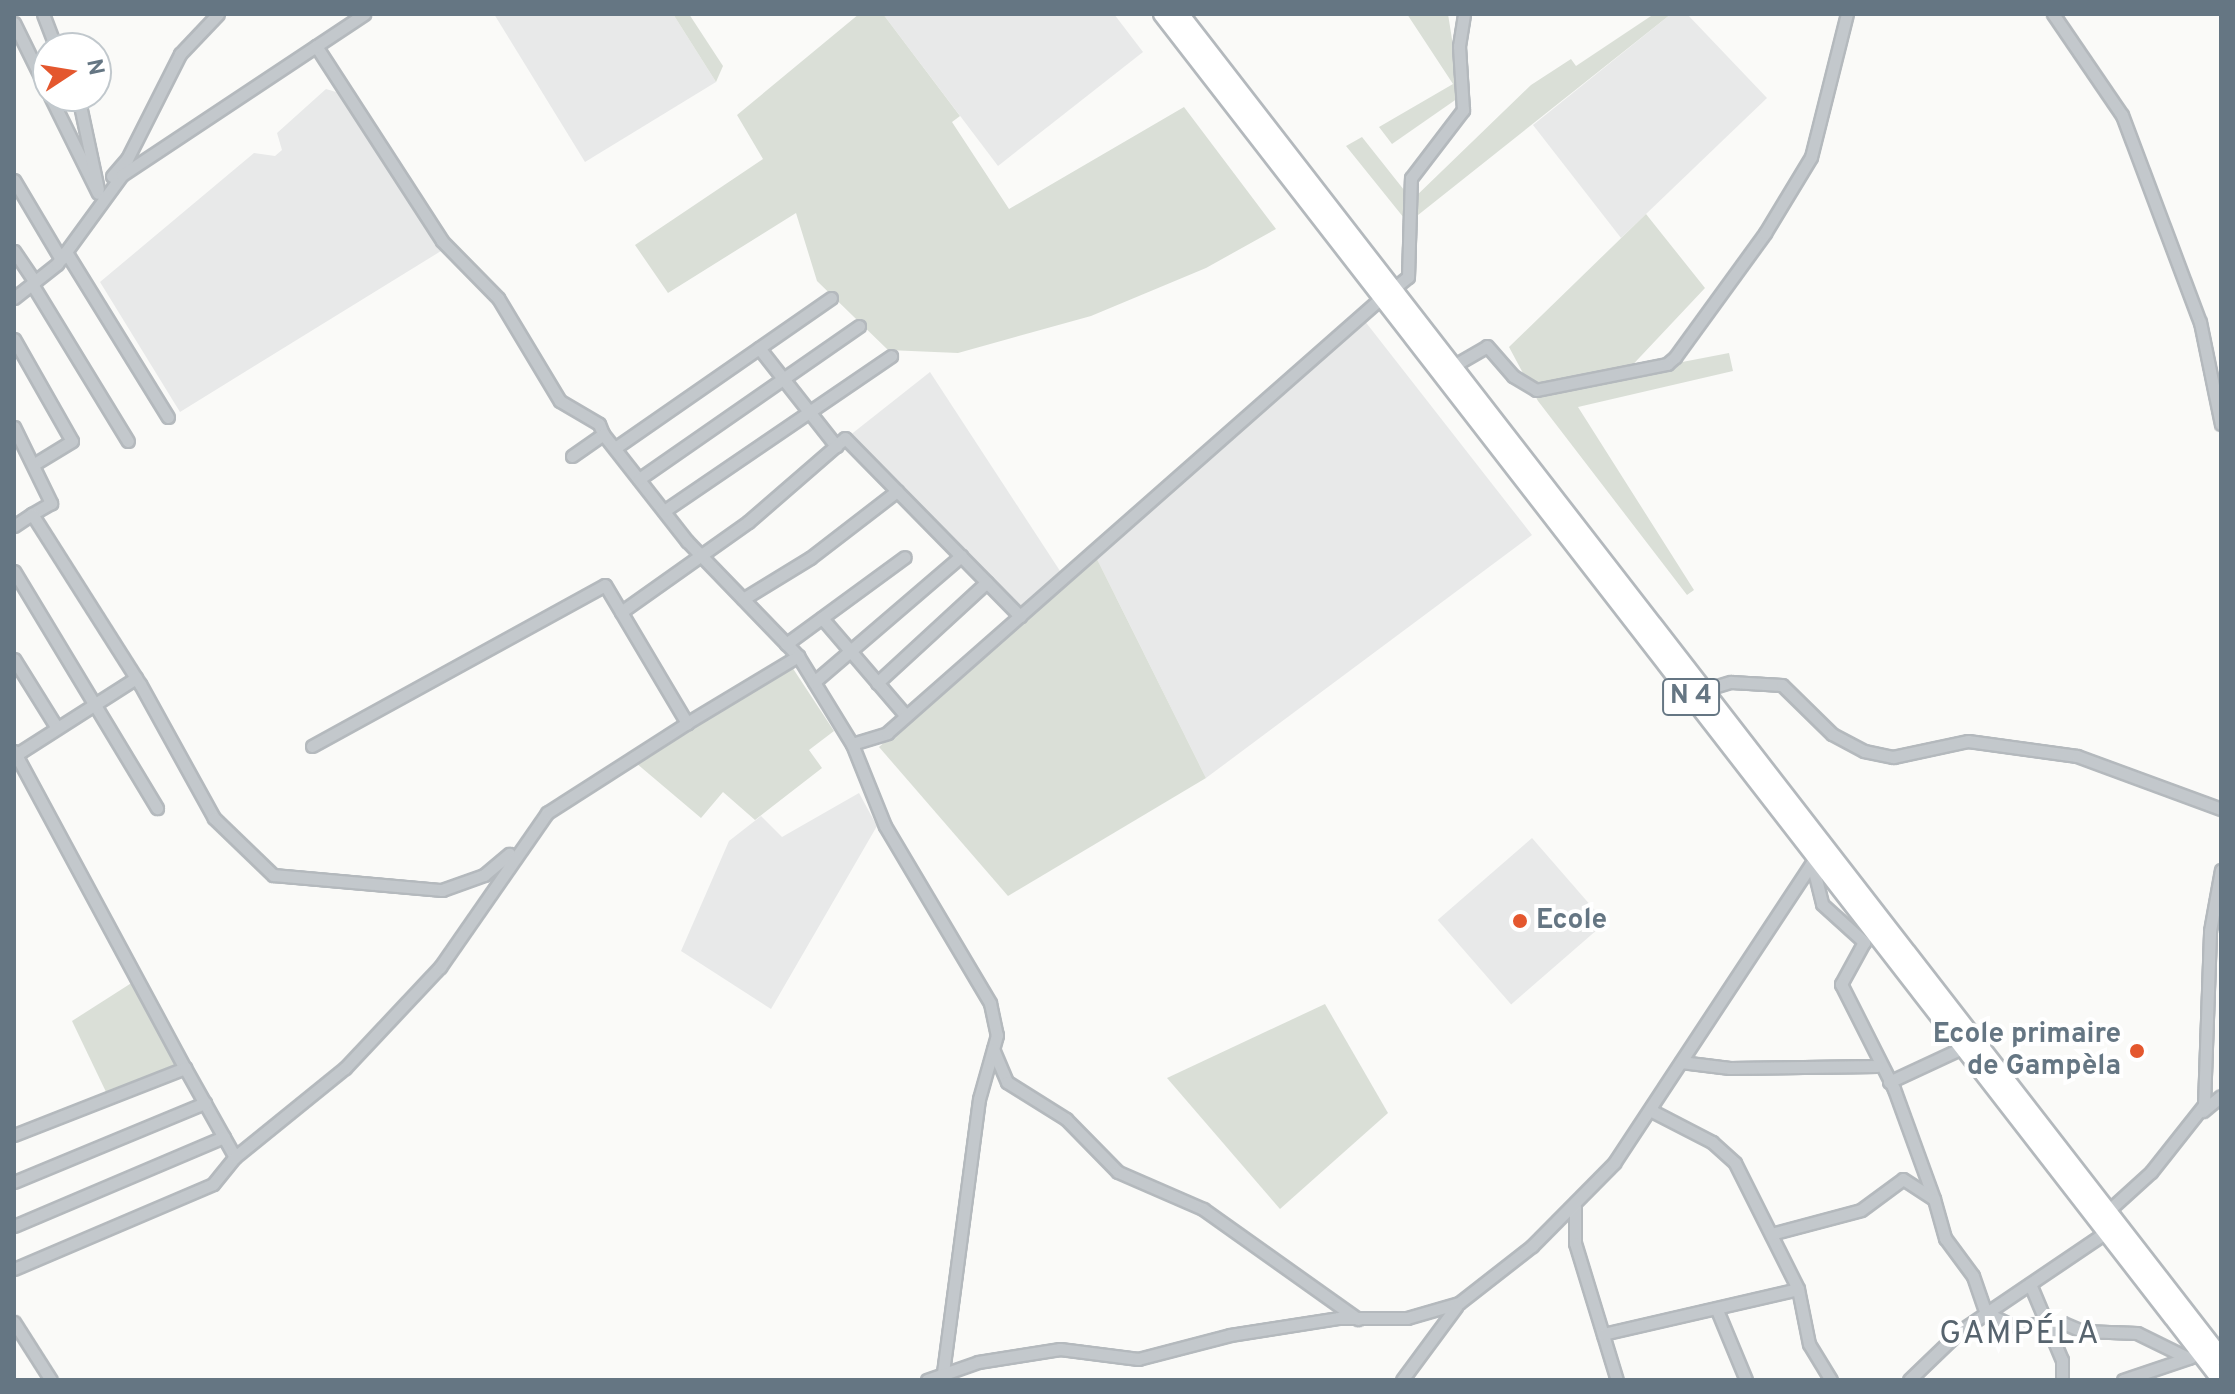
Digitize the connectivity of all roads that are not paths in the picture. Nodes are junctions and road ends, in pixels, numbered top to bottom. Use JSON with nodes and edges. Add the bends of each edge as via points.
{"nodes":[{"id":1,"x":218,"y":14,"type":"edge"},
{"id":2,"x":364,"y":14,"type":"edge"},
{"id":3,"x":1162,"y":14,"type":"edge"},
{"id":4,"x":1180,"y":14,"type":"edge"},
{"id":5,"x":1464,"y":14,"type":"edge"},
{"id":6,"x":1847,"y":14,"type":"edge"},
{"id":7,"x":2053,"y":14,"type":"edge"},
{"id":8,"x":14,"y":23,"type":"edge"},
{"id":9,"x":316,"y":46,"type":"junction"},
{"id":10,"x":32,"y":60,"type":"edge"},
{"id":11,"x":58,"y":112,"type":"edge"},
{"id":12,"x":82,"y":112,"type":"edge"},
{"id":13,"x":14,"y":180,"type":"edge"},
{"id":14,"x":98,"y":193,"type":"junction"},
{"id":15,"x":14,"y":251,"type":"edge"},
{"id":16,"x":67,"y":251,"type":"junction"},
{"id":17,"x":34,"y":283,"type":"junction"},
{"id":18,"x":1388,"y":293,"type":"junction"},
{"id":19,"x":14,"y":298,"type":"edge"},
{"id":20,"x":831,"y":298,"type":"dead end"},
{"id":21,"x":859,"y":326,"type":"dead end"},
{"id":22,"x":14,"y":339,"type":"edge"},
{"id":23,"x":759,"y":348,"type":"junction"},
{"id":24,"x":891,"y":356,"type":"dead end"},
{"id":25,"x":1453,"y":366,"type":"junction"},
{"id":26,"x":783,"y":379,"type":"junction"},
{"id":27,"x":809,"y":412,"type":"junction"},
{"id":28,"x":168,"y":417,"type":"dead end"},
{"id":29,"x":2221,"y":424,"type":"edge"},
{"id":30,"x":14,"y":427,"type":"edge"},
{"id":31,"x":603,"y":434,"type":"junction"},
{"id":32,"x":128,"y":441,"type":"dead end"},
{"id":33,"x":836,"y":446,"type":"junction"},
{"id":34,"x":615,"y":448,"type":"junction"},
{"id":35,"x":572,"y":456,"type":"dead end"},
{"id":36,"x":36,"y":463,"type":"junction"},
{"id":37,"x":639,"y":479,"type":"junction"},
{"id":38,"x":897,"y":491,"type":"junction"},
{"id":39,"x":664,"y":511,"type":"junction"},
{"id":40,"x":32,"y":514,"type":"junction"},
{"id":41,"x":14,"y":525,"type":"edge"},
{"id":42,"x":961,"y":556,"type":"junction"},
{"id":43,"x":703,"y":557,"type":"junction"},
{"id":44,"x":905,"y":557,"type":"dead end"},
{"id":45,"x":14,"y":571,"type":"edge"},
{"id":46,"x":987,"y":582,"type":"junction"},
{"id":47,"x":743,"y":599,"type":"junction"},
{"id":48,"x":621,"y":612,"type":"junction"},
{"id":49,"x":1020,"y":616,"type":"junction"},
{"id":50,"x":822,"y":618,"type":"junction"},
{"id":51,"x":786,"y":644,"type":"junction"},
{"id":52,"x":850,"y":651,"type":"junction"},
{"id":53,"x":798,"y":656,"type":"junction"},
{"id":54,"x":14,"y":659,"type":"edge"},
{"id":55,"x":136,"y":678,"type":"junction"},
{"id":56,"x":814,"y":682,"type":"junction"},
{"id":57,"x":877,"y":683,"type":"junction"},
{"id":58,"x":1704,"y":690,"type":"junction"},
{"id":59,"x":97,"y":703,"type":"junction"},
{"id":60,"x":906,"y":716,"type":"junction"},
{"id":61,"x":687,"y":723,"type":"junction"},
{"id":62,"x":57,"y":728,"type":"junction"},
{"id":63,"x":852,"y":744,"type":"junction"},
{"id":64,"x":312,"y":746,"type":"dead end"},
{"id":65,"x":15,"y":754,"type":"edge"},
{"id":66,"x":157,"y":808,"type":"dead end"},
{"id":67,"x":2221,"y":809,"type":"edge"},
{"id":68,"x":519,"y":845,"type":"junction"},
{"id":69,"x":1814,"y":862,"type":"junction"},
{"id":70,"x":2221,"y":870,"type":"edge"},
{"id":71,"x":1964,"y":1047,"type":"junction"},
{"id":72,"x":993,"y":1049,"type":"junction"},
{"id":73,"x":1681,"y":1062,"type":"junction"},
{"id":74,"x":1877,"y":1066,"type":"junction"},
{"id":75,"x":185,"y":1068,"type":"junction"},
{"id":76,"x":1889,"y":1082,"type":"junction"},
{"id":77,"x":2221,"y":1096,"type":"edge"},
{"id":78,"x":205,"y":1103,"type":"junction"},
{"id":79,"x":1650,"y":1110,"type":"junction"},
{"id":80,"x":2200,"y":1113,"type":"junction"},
{"id":81,"x":14,"y":1135,"type":"edge"},
{"id":82,"x":224,"y":1137,"type":"junction"},
{"id":83,"x":235,"y":1157,"type":"junction"},
{"id":84,"x":14,"y":1182,"type":"edge"},
{"id":85,"x":1934,"y":1199,"type":"junction"},
{"id":86,"x":1575,"y":1207,"type":"junction"},
{"id":87,"x":2108,"y":1211,"type":"junction"},
{"id":88,"x":14,"y":1226,"type":"edge"},
{"id":89,"x":2106,"y":1232,"type":"junction"},
{"id":90,"x":1771,"y":1234,"type":"junction"},
{"id":91,"x":14,"y":1269,"type":"edge"},
{"id":92,"x":2030,"y":1284,"type":"junction"},
{"id":93,"x":1798,"y":1289,"type":"junction"},
{"id":94,"x":1459,"y":1303,"type":"junction"},
{"id":95,"x":1717,"y":1310,"type":"junction"},
{"id":96,"x":1986,"y":1313,"type":"junction"},
{"id":97,"x":1358,"y":1319,"type":"junction"},
{"id":98,"x":14,"y":1322,"type":"edge"},
{"id":99,"x":2046,"y":1323,"type":"junction"},
{"id":100,"x":1603,"y":1334,"type":"junction"},
{"id":101,"x":2194,"y":1355,"type":"junction"},
{"id":102,"x":2221,"y":1357,"type":"edge"},
{"id":103,"x":943,"y":1371,"type":"junction"},
{"id":104,"x":51,"y":1380,"type":"edge"},
{"id":105,"x":927,"y":1380,"type":"edge"},
{"id":106,"x":1402,"y":1380,"type":"edge"},
{"id":107,"x":1617,"y":1380,"type":"edge"},
{"id":108,"x":1746,"y":1380,"type":"edge"},
{"id":109,"x":1831,"y":1380,"type":"edge"},
{"id":110,"x":1909,"y":1380,"type":"edge"},
{"id":111,"x":2062,"y":1380,"type":"edge"},
{"id":112,"x":2123,"y":1380,"type":"edge"},
{"id":113,"x":2221,"y":1380,"type":"edge"}],
"edges":[{"from":1,"to":14,"type":"street","via":[[180,54],[127,159]]},
{"from":2,"to":9,"type":"street"},
{"from":3,"to":18,"type":"highway","number":"N 4"},
{"from":4,"to":18,"type":"highway","number":"N 4"},
{"from":5,"to":18,"type":"street","via":[[1459,46],[1463,110],[1411,178],[1408,277]]},
{"from":6,"to":25,"type":"street","via":[[1811,157],[1765,233],[1675,357],[1624,374],[1536,390],[1513,376],[1487,346]]},
{"from":7,"to":29,"type":"street","via":[[2122,115],[2200,322]]},
{"from":8,"to":10,"type":"street"},
{"from":9,"to":16,"type":"street","via":[[122,175]]},
{"from":9,"to":31,"type":"street","via":[[442,241],[498,298],[560,401],[599,424]]},
{"from":11,"to":14,"type":"street"},
{"from":12,"to":14,"type":"street","via":[[98,170]]},
{"from":13,"to":16,"type":"street"},
{"from":14,"to":16,"type":"street"},
{"from":15,"to":17,"type":"street"},
{"from":16,"to":17,"type":"street"},
{"from":16,"to":28,"type":"street"},
{"from":17,"to":19,"type":"street"},
{"from":17,"to":32,"type":"street"},
{"from":18,"to":25,"type":"highway","number":"N 4"},
{"from":18,"to":49,"type":"street"},
{"from":18,"to":69,"type":"highway","number":"N 4"},
{"from":20,"to":23,"type":"street"},
{"from":21,"to":26,"type":"street"},
{"from":22,"to":36,"type":"street","via":[[72,441]]},
{"from":23,"to":26,"type":"street"},
{"from":23,"to":34,"type":"street"},
{"from":24,"to":27,"type":"street"},
{"from":25,"to":58,"type":"highway","number":"N 4"},
{"from":26,"to":27,"type":"street"},
{"from":26,"to":37,"type":"street"},
{"from":27,"to":33,"type":"street"},
{"from":27,"to":39,"type":"street"},
{"from":30,"to":36,"type":"street"},
{"from":31,"to":34,"type":"street"},
{"from":31,"to":35,"type":"street"},
{"from":33,"to":38,"type":"street","via":[[845,438]]},
{"from":33,"to":43,"type":"street"},
{"from":34,"to":37,"type":"street"},
{"from":36,"to":40,"type":"street","via":[[51,503]]},
{"from":37,"to":39,"type":"street"},
{"from":38,"to":42,"type":"street"},
{"from":38,"to":47,"type":"street","via":[[810,558]]},
{"from":39,"to":43,"type":"street"},
{"from":40,"to":41,"type":"street"},
{"from":40,"to":55,"type":"street"},
{"from":42,"to":46,"type":"street"},
{"from":42,"to":52,"type":"street"},
{"from":43,"to":47,"type":"street"},
{"from":43,"to":48,"type":"street"},
{"from":44,"to":50,"type":"street"},
{"from":45,"to":59,"type":"street"},
{"from":46,"to":49,"type":"street"},
{"from":46,"to":57,"type":"street"},
{"from":47,"to":51,"type":"street"},
{"from":48,"to":61,"type":"street"},
{"from":48,"to":64,"type":"street","via":[[605,585]]},
{"from":49,"to":60,"type":"street"},
{"from":50,"to":51,"type":"street"},
{"from":50,"to":52,"type":"street"},
{"from":51,"to":53,"type":"street"},
{"from":52,"to":56,"type":"street"},
{"from":52,"to":57,"type":"street"},
{"from":53,"to":56,"type":"street"},
{"from":53,"to":61,"type":"street"},
{"from":54,"to":62,"type":"street"},
{"from":55,"to":59,"type":"street"},
{"from":55,"to":68,"type":"street","via":[[214,818],[285,880],[338,879],[396,890],[442,890],[484,875]]},
{"from":56,"to":63,"type":"street"},
{"from":57,"to":60,"type":"street"},
{"from":58,"to":67,"type":"street","via":[[1731,682],[1782,685],[1832,734],[1864,751],[1893,757],[1968,741],[2077,756]]},
{"from":58,"to":87,"type":"highway","number":"N 4"},
{"from":59,"to":62,"type":"street"},
{"from":59,"to":66,"type":"street"},
{"from":60,"to":63,"type":"street","via":[[887,733]]},
{"from":61,"to":68,"type":"street","via":[[547,813]]},
{"from":62,"to":65,"type":"street"},
{"from":63,"to":72,"type":"street","via":[[885,826],[990,1003],[997,1035]]},
{"from":65,"to":75,"type":"street"},
{"from":68,"to":83,"type":"street","via":[[440,967],[323,1088]]},
{"from":69,"to":71,"type":"highway","number":"N 4"},
{"from":69,"to":73,"type":"street"},
{"from":69,"to":74,"type":"street","via":[[1822,904],[1864,942],[1841,984]]},
{"from":70,"to":80,"type":"street","via":[[2210,931],[2208,1086]]},
{"from":71,"to":76,"type":"street"},
{"from":71,"to":89,"type":"highway","number":"N 4"},
{"from":72,"to":97,"type":"street","via":[[1007,1082],[1066,1119],[1118,1172],[1203,1209]]},
{"from":72,"to":103,"type":"street","via":[[979,1099]]},
{"from":73,"to":74,"type":"street","via":[[1730,1068]]},
{"from":73,"to":79,"type":"street"},
{"from":74,"to":76,"type":"street"},
{"from":75,"to":78,"type":"street"},
{"from":75,"to":81,"type":"street"},
{"from":76,"to":85,"type":"street"},
{"from":77,"to":80,"type":"street"},
{"from":78,"to":82,"type":"street"},
{"from":78,"to":84,"type":"street"},
{"from":79,"to":86,"type":"street"},
{"from":79,"to":90,"type":"street","via":[[1723,1150]]},
{"from":80,"to":87,"type":"street"},
{"from":82,"to":83,"type":"street"},
{"from":82,"to":88,"type":"street"},
{"from":83,"to":91,"type":"street","via":[[213,1184]]},
{"from":85,"to":90,"type":"street","via":[[1898,1179],[1861,1210]]},
{"from":85,"to":96,"type":"street","via":[[1945,1238],[1973,1276]]},
{"from":86,"to":94,"type":"street"},
{"from":86,"to":100,"type":"street","via":[[1575,1243]]},
{"from":87,"to":102,"type":"highway","number":"N 4"},
{"from":89,"to":92,"type":"street"},
{"from":89,"to":101,"type":"highway","number":"N 4"},
{"from":90,"to":93,"type":"street"},
{"from":92,"to":96,"type":"street"},
{"from":92,"to":99,"type":"street"},
{"from":93,"to":95,"type":"street"},
{"from":93,"to":109,"type":"street","via":[[1809,1344]]},
{"from":94,"to":97,"type":"street","via":[[1407,1318]]},
{"from":94,"to":106,"type":"street","via":[[1433,1330]]},
{"from":95,"to":100,"type":"street"},
{"from":95,"to":108,"type":"street"},
{"from":96,"to":99,"type":"street","via":[[2011,1325]]},
{"from":96,"to":110,"type":"street"},
{"from":97,"to":103,"type":"street","via":[[1230,1335],[1170,1355],[1105,1357],[1060,1349]]},
{"from":98,"to":104,"type":"street"},
{"from":99,"to":101,"type":"street","via":[[2137,1333]]},
{"from":99,"to":111,"type":"street","via":[[2062,1360]]},
{"from":100,"to":107,"type":"street"},
{"from":101,"to":112,"type":"street"},
{"from":101,"to":113,"type":"highway","number":"N 4"},
{"from":103,"to":105,"type":"street"}]}
